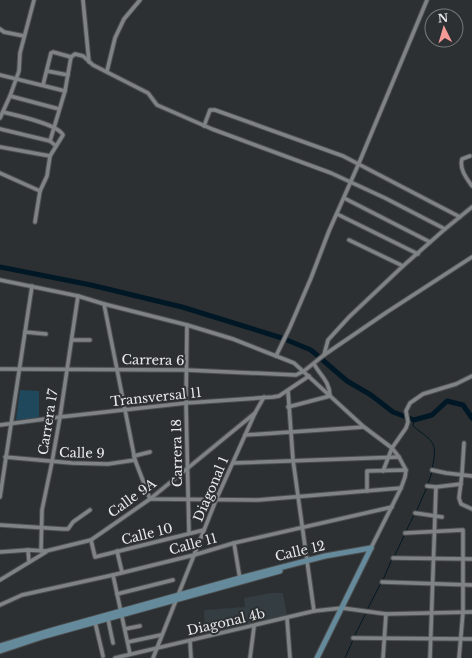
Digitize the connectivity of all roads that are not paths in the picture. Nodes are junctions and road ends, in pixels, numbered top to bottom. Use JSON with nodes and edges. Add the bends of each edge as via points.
{"nodes":[{"id":1,"x":34,"y":0,"type":"edge"},
{"id":2,"x":83,"y":0,"type":"edge"},
{"id":3,"x":140,"y":0,"type":"edge"},
{"id":4,"x":427,"y":0,"type":"edge"},
{"id":5,"x":136,"y":2,"type":"edge"},
{"id":6,"x":0,"y":29,"type":"edge"},
{"id":7,"x":24,"y":36,"type":"junction"},
{"id":8,"x":71,"y":57,"type":"junction"},
{"id":9,"x":89,"y":62,"type":"junction"},
{"id":10,"x":47,"y":71,"type":"junction"},
{"id":11,"x":107,"y":71,"type":"junction"},
{"id":12,"x":0,"y":75,"type":"edge"},
{"id":13,"x":68,"y":76,"type":"junction"},
{"id":14,"x":16,"y":78,"type":"junction"},
{"id":15,"x":43,"y":85,"type":"junction"},
{"id":16,"x":64,"y":90,"type":"junction"},
{"id":17,"x":10,"y":96,"type":"junction"},
{"id":18,"x":59,"y":109,"type":"junction"},
{"id":19,"x":3,"y":112,"type":"junction"},
{"id":20,"x":0,"y":118,"type":"edge"},
{"id":21,"x":53,"y":126,"type":"junction"},
{"id":22,"x":204,"y":126,"type":"junction"},
{"id":23,"x":0,"y":129,"type":"edge"},
{"id":24,"x":50,"y":141,"type":"junction"},
{"id":25,"x":0,"y":146,"type":"edge"},
{"id":26,"x":56,"y":146,"type":"junction"},
{"id":27,"x":50,"y":156,"type":"junction"},
{"id":28,"x":470,"y":156,"type":"dead end"},
{"id":29,"x":359,"y":163,"type":"junction"},
{"id":30,"x":0,"y":173,"type":"edge"},
{"id":31,"x":351,"y":182,"type":"junction"},
{"id":32,"x":472,"y":186,"type":"edge"},
{"id":33,"x":40,"y":191,"type":"junction"},
{"id":34,"x":344,"y":198,"type":"junction"},
{"id":35,"x":472,"y":207,"type":"edge"},
{"id":36,"x":337,"y":214,"type":"junction"},
{"id":37,"x":460,"y":217,"type":"junction"},
{"id":38,"x":35,"y":222,"type":"dead end"},
{"id":39,"x":445,"y":229,"type":"junction"},
{"id":40,"x":348,"y":240,"type":"dead end"},
{"id":41,"x":430,"y":242,"type":"junction"},
{"id":42,"x":418,"y":254,"type":"junction"},
{"id":43,"x":472,"y":257,"type":"edge"},
{"id":44,"x":403,"y":266,"type":"junction"},
{"id":45,"x":0,"y":280,"type":"edge"},
{"id":46,"x":32,"y":286,"type":"junction"},
{"id":47,"x":78,"y":296,"type":"junction"},
{"id":48,"x":104,"y":304,"type":"junction"},
{"id":49,"x":187,"y":325,"type":"junction"},
{"id":50,"x":25,"y":332,"type":"junction"},
{"id":51,"x":46,"y":334,"type":"dead end"},
{"id":52,"x":72,"y":340,"type":"junction"},
{"id":53,"x":90,"y":340,"type":"dead end"},
{"id":54,"x":324,"y":355,"type":"junction"},
{"id":55,"x":276,"y":356,"type":"junction"},
{"id":56,"x":314,"y":364,"type":"junction"},
{"id":57,"x":0,"y":369,"type":"edge"},
{"id":58,"x":67,"y":369,"type":"junction"},
{"id":59,"x":117,"y":369,"type":"junction"},
{"id":60,"x":19,"y":370,"type":"junction"},
{"id":61,"x":186,"y":370,"type":"junction"},
{"id":62,"x":304,"y":371,"type":"junction"},
{"id":63,"x":309,"y":376,"type":"junction"},
{"id":64,"x":472,"y":376,"type":"edge"},
{"id":65,"x":288,"y":390,"type":"junction"},
{"id":66,"x":330,"y":396,"type":"junction"},
{"id":67,"x":264,"y":397,"type":"junction"},
{"id":68,"x":186,"y":403,"type":"junction"},
{"id":69,"x":288,"y":407,"type":"junction"},
{"id":70,"x":125,"y":410,"type":"junction"},
{"id":71,"x":255,"y":413,"type":"junction"},
{"id":72,"x":60,"y":417,"type":"junction"},
{"id":73,"x":11,"y":423,"type":"junction"},
{"id":74,"x":0,"y":425,"type":"edge"},
{"id":75,"x":364,"y":427,"type":"junction"},
{"id":76,"x":290,"y":433,"type":"junction"},
{"id":77,"x":245,"y":435,"type":"junction"},
{"id":78,"x":464,"y":443,"type":"dead end"},
{"id":79,"x":392,"y":448,"type":"junction"},
{"id":80,"x":150,"y":452,"type":"dead end"},
{"id":81,"x":5,"y":457,"type":"junction"},
{"id":82,"x":387,"y":457,"type":"junction"},
{"id":83,"x":399,"y":457,"type":"junction"},
{"id":84,"x":134,"y":458,"type":"junction"},
{"id":85,"x":293,"y":460,"type":"junction"},
{"id":86,"x":52,"y":462,"type":"junction"},
{"id":87,"x":233,"y":463,"type":"junction"},
{"id":88,"x":188,"y":468,"type":"junction"},
{"id":89,"x":406,"y":470,"type":"junction"},
{"id":90,"x":432,"y":470,"type":"dead end"},
{"id":91,"x":383,"y":471,"type":"junction"},
{"id":92,"x":462,"y":474,"type":"junction"},
{"id":93,"x":472,"y":476,"type":"edge"},
{"id":94,"x":461,"y":484,"type":"junction"},
{"id":95,"x":427,"y":486,"type":"dead end"},
{"id":96,"x":436,"y":487,"type":"junction"},
{"id":97,"x":401,"y":488,"type":"junction"},
{"id":98,"x":367,"y":491,"type":"junction"},
{"id":99,"x":0,"y":497,"type":"edge"},
{"id":100,"x":298,"y":497,"type":"junction"},
{"id":101,"x":150,"y":499,"type":"junction"},
{"id":102,"x":188,"y":500,"type":"junction"},
{"id":103,"x":216,"y":500,"type":"junction"},
{"id":104,"x":392,"y":507,"type":"junction"},
{"id":105,"x":472,"y":509,"type":"edge"},
{"id":106,"x":90,"y":510,"type":"dead end"},
{"id":107,"x":415,"y":513,"type":"dead end"},
{"id":108,"x":435,"y":516,"type":"junction"},
{"id":109,"x":442,"y":517,"type":"dead end"},
{"id":110,"x":0,"y":525,"type":"edge"},
{"id":111,"x":302,"y":527,"type":"junction"},
{"id":112,"x":41,"y":529,"type":"junction"},
{"id":113,"x":204,"y":530,"type":"junction"},
{"id":114,"x":435,"y":532,"type":"junction"},
{"id":115,"x":189,"y":533,"type":"junction"},
{"id":116,"x":406,"y":533,"type":"dead end"},
{"id":117,"x":91,"y":540,"type":"junction"},
{"id":118,"x":234,"y":543,"type":"junction"},
{"id":119,"x":371,"y":548,"type":"junction"},
{"id":120,"x":28,"y":550,"type":"junction"},
{"id":121,"x":41,"y":551,"type":"junction"},
{"id":122,"x":46,"y":551,"type":"junction"},
{"id":123,"x":0,"y":552,"type":"edge"},
{"id":124,"x":117,"y":552,"type":"junction"},
{"id":125,"x":194,"y":555,"type":"junction"},
{"id":126,"x":393,"y":558,"type":"dead end"},
{"id":127,"x":434,"y":559,"type":"junction"},
{"id":128,"x":463,"y":559,"type":"junction"},
{"id":129,"x":472,"y":559,"type":"edge"},
{"id":130,"x":30,"y":562,"type":"junction"},
{"id":131,"x":307,"y":562,"type":"junction"},
{"id":132,"x":122,"y":572,"type":"junction"},
{"id":133,"x":113,"y":575,"type":"junction"},
{"id":134,"x":0,"y":580,"type":"edge"},
{"id":135,"x":173,"y":580,"type":"dead end"},
{"id":136,"x":240,"y":580,"type":"junction"},
{"id":137,"x":382,"y":582,"type":"dead end"},
{"id":138,"x":433,"y":584,"type":"junction"},
{"id":139,"x":463,"y":585,"type":"junction"},
{"id":140,"x":472,"y":585,"type":"edge"},
{"id":141,"x":117,"y":594,"type":"junction"},
{"id":142,"x":177,"y":597,"type":"junction"},
{"id":143,"x":0,"y":605,"type":"edge"},
{"id":144,"x":342,"y":608,"type":"junction"},
{"id":145,"x":314,"y":611,"type":"junction"},
{"id":146,"x":463,"y":612,"type":"junction"},
{"id":147,"x":472,"y":612,"type":"edge"},
{"id":148,"x":121,"y":613,"type":"junction"},
{"id":149,"x":432,"y":613,"type":"junction"},
{"id":150,"x":386,"y":614,"type":"junction"},
{"id":151,"x":108,"y":618,"type":"junction"},
{"id":152,"x":287,"y":618,"type":"junction"},
{"id":153,"x":95,"y":622,"type":"junction"},
{"id":154,"x":84,"y":623,"type":"junction"},
{"id":155,"x":140,"y":626,"type":"dead end"},
{"id":156,"x":254,"y":626,"type":"junction"},
{"id":157,"x":125,"y":629,"type":"junction"},
{"id":158,"x":161,"y":635,"type":"junction"},
{"id":159,"x":353,"y":638,"type":"dead end"},
{"id":160,"x":31,"y":639,"type":"junction"},
{"id":161,"x":384,"y":639,"type":"junction"},
{"id":162,"x":432,"y":639,"type":"junction"},
{"id":163,"x":461,"y":639,"type":"junction"},
{"id":164,"x":472,"y":639,"type":"edge"},
{"id":165,"x":190,"y":641,"type":"junction"},
{"id":166,"x":128,"y":642,"type":"junction"},
{"id":167,"x":113,"y":643,"type":"dead end"},
{"id":168,"x":0,"y":646,"type":"edge"},
{"id":169,"x":157,"y":648,"type":"junction"},
{"id":170,"x":0,"y":651,"type":"edge"},
{"id":171,"x":130,"y":654,"type":"junction"},
{"id":172,"x":103,"y":656,"type":"dead end"},
{"id":173,"x":115,"y":658,"type":"edge"},
{"id":174,"x":153,"y":658,"type":"edge"},
{"id":175,"x":191,"y":658,"type":"edge"},
{"id":176,"x":250,"y":658,"type":"edge"},
{"id":177,"x":290,"y":658,"type":"edge"},
{"id":178,"x":317,"y":658,"type":"edge"},
{"id":179,"x":384,"y":658,"type":"edge"},
{"id":180,"x":430,"y":658,"type":"edge"},
{"id":181,"x":459,"y":658,"type":"edge"}],
"edges":[{"from":1,"to":7,"type":"street"},
{"from":2,"to":9,"type":"street"},
{"from":3,"to":5,"type":"street"},
{"from":4,"to":29,"type":"street"},
{"from":5,"to":11,"type":"street","via":[[115,38]]},
{"from":6,"to":7,"type":"street"},
{"from":7,"to":14,"type":"street"},
{"from":8,"to":9,"type":"street","via":[[75,54],[83,56]]},
{"from":8,"to":10,"type":"street","via":[[51,53]]},
{"from":8,"to":13,"type":"street"},
{"from":9,"to":11,"type":"street"},
{"from":10,"to":13,"type":"street"},
{"from":10,"to":15,"type":"street"},
{"from":11,"to":22,"type":"street","via":[[148,92],[158,105]]},
{"from":12,"to":14,"type":"street"},
{"from":13,"to":16,"type":"street"},
{"from":14,"to":15,"type":"street"},
{"from":14,"to":17,"type":"street"},
{"from":15,"to":16,"type":"street"},
{"from":16,"to":18,"type":"street"},
{"from":17,"to":18,"type":"street"},
{"from":17,"to":19,"type":"street"},
{"from":18,"to":21,"type":"street"},
{"from":19,"to":20,"type":"street"},
{"from":19,"to":21,"type":"street"},
{"from":21,"to":24,"type":"street"},
{"from":21,"to":26,"type":"street","via":[[63,135]]},
{"from":22,"to":29,"type":"street","via":[[210,110],[215,110]]},
{"from":22,"to":31,"type":"street"},
{"from":23,"to":24,"type":"street"},
{"from":24,"to":26,"type":"street"},
{"from":25,"to":27,"type":"street"},
{"from":26,"to":27,"type":"street"},
{"from":27,"to":33,"type":"street","via":[[47,176]]},
{"from":28,"to":32,"type":"street","via":[[464,158],[461,163],[465,176]]},
{"from":29,"to":31,"type":"street"},
{"from":29,"to":37,"type":"street"},
{"from":30,"to":33,"type":"street"},
{"from":31,"to":34,"type":"street"},
{"from":31,"to":39,"type":"street"},
{"from":33,"to":38,"type":"street"},
{"from":34,"to":36,"type":"street"},
{"from":34,"to":41,"type":"street"},
{"from":35,"to":37,"type":"street"},
{"from":36,"to":42,"type":"street"},
{"from":36,"to":55,"type":"street"},
{"from":37,"to":39,"type":"street"},
{"from":39,"to":41,"type":"street"},
{"from":40,"to":44,"type":"street"},
{"from":41,"to":42,"type":"street"},
{"from":42,"to":44,"type":"street"},
{"from":43,"to":54,"type":"street"},
{"from":44,"to":54,"type":"street","via":[[328,340]]},
{"from":45,"to":46,"type":"street"},
{"from":46,"to":47,"type":"street"},
{"from":46,"to":50,"type":"street"},
{"from":47,"to":48,"type":"street"},
{"from":47,"to":52,"type":"street","name":"Carrera 17"},
{"from":48,"to":49,"type":"street"},
{"from":48,"to":59,"type":"street"},
{"from":49,"to":55,"type":"street"},
{"from":49,"to":61,"type":"street","name":"Carrera 18"},
{"from":50,"to":51,"type":"street"},
{"from":50,"to":60,"type":"street"},
{"from":52,"to":53,"type":"street"},
{"from":52,"to":58,"type":"street","name":"Carrera 17"},
{"from":54,"to":56,"type":"street"},
{"from":55,"to":62,"type":"street","via":[[294,362]]},
{"from":56,"to":62,"type":"street"},
{"from":56,"to":66,"type":"street","via":[[329,386]]},
{"from":57,"to":60,"type":"street","name":"Carrera 6"},
{"from":58,"to":59,"type":"street","name":"Carrera 6"},
{"from":58,"to":60,"type":"street","name":"Carrera 6"},
{"from":58,"to":72,"type":"street","name":"Carrera 17"},
{"from":59,"to":61,"type":"street","name":"Carrera 6"},
{"from":59,"to":70,"type":"street"},
{"from":60,"to":73,"type":"street"},
{"from":61,"to":62,"type":"street","name":"Carrera 6","via":[[296,375]]},
{"from":61,"to":68,"type":"street","name":"Carrera 18"},
{"from":62,"to":63,"type":"street"},
{"from":63,"to":65,"type":"street","name":"Transversal 11"},
{"from":63,"to":66,"type":"street"},
{"from":64,"to":79,"type":"street","via":[[423,394],[410,403],[406,411],[406,428]]},
{"from":65,"to":67,"type":"street","name":"Transversal 11","via":[[280,396]]},
{"from":65,"to":69,"type":"street"},
{"from":66,"to":69,"type":"street"},
{"from":66,"to":75,"type":"street"},
{"from":67,"to":68,"type":"street","name":"Transversal 11"},
{"from":67,"to":71,"type":"street","name":"Diagonal 1"},
{"from":68,"to":70,"type":"street","name":"Transversal 11"},
{"from":68,"to":88,"type":"street","name":"Carrera 18"},
{"from":69,"to":76,"type":"street"},
{"from":70,"to":72,"type":"street","name":"Transversal 11"},
{"from":70,"to":84,"type":"street"},
{"from":71,"to":77,"type":"street","name":"Diagonal 1"},
{"from":71,"to":88,"type":"street","name":"Calle 9A"},
{"from":72,"to":73,"type":"street","name":"Transversal 11"},
{"from":72,"to":86,"type":"street","name":"Carrera 17"},
{"from":73,"to":74,"type":"street","name":"Transversal 11"},
{"from":73,"to":81,"type":"street"},
{"from":75,"to":76,"type":"street"},
{"from":75,"to":79,"type":"street"},
{"from":76,"to":77,"type":"street"},
{"from":76,"to":85,"type":"street"},
{"from":77,"to":87,"type":"street","name":"Diagonal 1"},
{"from":78,"to":92,"type":"street"},
{"from":79,"to":82,"type":"street"},
{"from":79,"to":83,"type":"street"},
{"from":80,"to":84,"type":"street","name":"Calle 9"},
{"from":81,"to":86,"type":"street","name":"Calle 9"},
{"from":81,"to":99,"type":"street"},
{"from":82,"to":83,"type":"street"},
{"from":82,"to":85,"type":"street"},
{"from":82,"to":91,"type":"street"},
{"from":83,"to":89,"type":"street"},
{"from":84,"to":86,"type":"street","name":"Calle 9","via":[[108,464]]},
{"from":84,"to":101,"type":"street"},
{"from":85,"to":87,"type":"street"},
{"from":85,"to":100,"type":"street"},
{"from":86,"to":112,"type":"street","name":"Carrera 17","via":[[42,510]]},
{"from":87,"to":103,"type":"street","name":"Diagonal 1"},
{"from":88,"to":101,"type":"street","name":"Calle 9A"},
{"from":88,"to":102,"type":"street","name":"Carrera 18"},
{"from":89,"to":91,"type":"street"},
{"from":89,"to":97,"type":"street"},
{"from":90,"to":92,"type":"street"},
{"from":91,"to":98,"type":"street","via":[[367,471]]},
{"from":92,"to":93,"type":"street"},
{"from":92,"to":94,"type":"street"},
{"from":94,"to":96,"type":"street"},
{"from":94,"to":105,"type":"street","via":[[460,502]]},
{"from":95,"to":96,"type":"street"},
{"from":96,"to":108,"type":"street"},
{"from":97,"to":98,"type":"street"},
{"from":97,"to":104,"type":"street"},
{"from":98,"to":100,"type":"street"},
{"from":100,"to":103,"type":"street"},
{"from":100,"to":111,"type":"street"},
{"from":101,"to":102,"type":"street"},
{"from":101,"to":117,"type":"street","name":"Calle 9A"},
{"from":102,"to":103,"type":"street"},
{"from":102,"to":115,"type":"street","name":"Carrera 18"},
{"from":103,"to":113,"type":"street","name":"Diagonal 1"},
{"from":104,"to":111,"type":"street","name":"Calle 11"},
{"from":104,"to":119,"type":"street"},
{"from":106,"to":112,"type":"street","via":[[68,528]]},
{"from":107,"to":108,"type":"street"},
{"from":108,"to":109,"type":"street"},
{"from":108,"to":114,"type":"street"},
{"from":110,"to":112,"type":"street"},
{"from":111,"to":118,"type":"street","name":"Calle 11"},
{"from":111,"to":131,"type":"street"},
{"from":112,"to":121,"type":"street","name":"Carrera 17"},
{"from":113,"to":115,"type":"street","name":"Calle 10"},
{"from":113,"to":125,"type":"street","name":"Diagonal 1"},
{"from":114,"to":116,"type":"street"},
{"from":114,"to":127,"type":"street"},
{"from":114,"to":128,"type":"street","via":[[463,530]]},
{"from":115,"to":124,"type":"street","name":"Calle 10"},
{"from":117,"to":122,"type":"street","name":"Calle 9A"},
{"from":117,"to":124,"type":"street","name":"Calle 10","via":[[95,557]]},
{"from":118,"to":125,"type":"street","name":"Calle 11"},
{"from":118,"to":136,"type":"street"},
{"from":119,"to":131,"type":"street","name":"Calle 12","via":[[325,556]]},
{"from":119,"to":144,"type":"street"},
{"from":120,"to":121,"type":"street","name":"Calle 9A"},
{"from":120,"to":123,"type":"street","name":"Calle 9A"},
{"from":120,"to":130,"type":"street"},
{"from":121,"to":122,"type":"street","name":"Calle 9A"},
{"from":122,"to":130,"type":"street"},
{"from":124,"to":132,"type":"street"},
{"from":125,"to":132,"type":"street","name":"Calle 11"},
{"from":125,"to":142,"type":"street","name":"Diagonal 1"},
{"from":126,"to":127,"type":"street"},
{"from":127,"to":128,"type":"street"},
{"from":127,"to":138,"type":"street"},
{"from":128,"to":129,"type":"street"},
{"from":128,"to":139,"type":"street"},
{"from":130,"to":134,"type":"street"},
{"from":131,"to":136,"type":"street","name":"Calle 12"},
{"from":131,"to":145,"type":"street"},
{"from":132,"to":133,"type":"street","name":"Calle 11"},
{"from":133,"to":141,"type":"street"},
{"from":133,"to":143,"type":"street","name":"Calle 11","via":[[22,595]]},
{"from":135,"to":141,"type":"street"},
{"from":136,"to":142,"type":"street","name":"Calle 12"},
{"from":137,"to":138,"type":"street"},
{"from":138,"to":139,"type":"street"},
{"from":138,"to":149,"type":"street"},
{"from":139,"to":140,"type":"street"},
{"from":139,"to":146,"type":"street"},
{"from":141,"to":148,"type":"street"},
{"from":142,"to":148,"type":"street","name":"Calle 12"},
{"from":142,"to":158,"type":"street","name":"Diagonal 1"},
{"from":144,"to":145,"type":"street","name":"Diagonal 4b"},
{"from":144,"to":150,"type":"street","name":"Diagonal 4b"},
{"from":144,"to":178,"type":"street"},
{"from":145,"to":152,"type":"street","name":"Diagonal 4b"},
{"from":146,"to":147,"type":"street","name":"Diagonal 4b"},
{"from":146,"to":149,"type":"street","name":"Diagonal 4b"},
{"from":146,"to":163,"type":"street"},
{"from":148,"to":151,"type":"street","name":"Calle 12"},
{"from":148,"to":154,"type":"street","name":"Calle 12"},
{"from":148,"to":157,"type":"street"},
{"from":149,"to":150,"type":"street","name":"Diagonal 4b"},
{"from":149,"to":162,"type":"street"},
{"from":150,"to":161,"type":"street"},
{"from":151,"to":153,"type":"street","name":"Calle 12"},
{"from":151,"to":167,"type":"street"},
{"from":152,"to":156,"type":"street","name":"Diagonal 4b"},
{"from":152,"to":177,"type":"street"},
{"from":153,"to":154,"type":"street","name":"Calle 12"},
{"from":153,"to":172,"type":"street"},
{"from":154,"to":160,"type":"street","name":"Calle 12"},
{"from":155,"to":157,"type":"street"},
{"from":156,"to":165,"type":"street","name":"Diagonal 4b"},
{"from":156,"to":176,"type":"street"},
{"from":157,"to":166,"type":"street"},
{"from":158,"to":166,"type":"street"},
{"from":158,"to":169,"type":"street","name":"Diagonal 1"},
{"from":159,"to":161,"type":"street"},
{"from":160,"to":168,"type":"street","name":"Calle 12"},
{"from":160,"to":170,"type":"street","name":"Calle 12"},
{"from":161,"to":162,"type":"street"},
{"from":161,"to":179,"type":"street"},
{"from":162,"to":163,"type":"street"},
{"from":162,"to":180,"type":"street"},
{"from":163,"to":164,"type":"street"},
{"from":163,"to":181,"type":"street"},
{"from":165,"to":169,"type":"street","name":"Diagonal 4b"},
{"from":165,"to":175,"type":"street"},
{"from":166,"to":171,"type":"street"},
{"from":169,"to":171,"type":"street","name":"Diagonal 4b"},
{"from":169,"to":174,"type":"street","name":"Diagonal 1"},
{"from":171,"to":173,"type":"street","name":"Diagonal 4b"}]}
